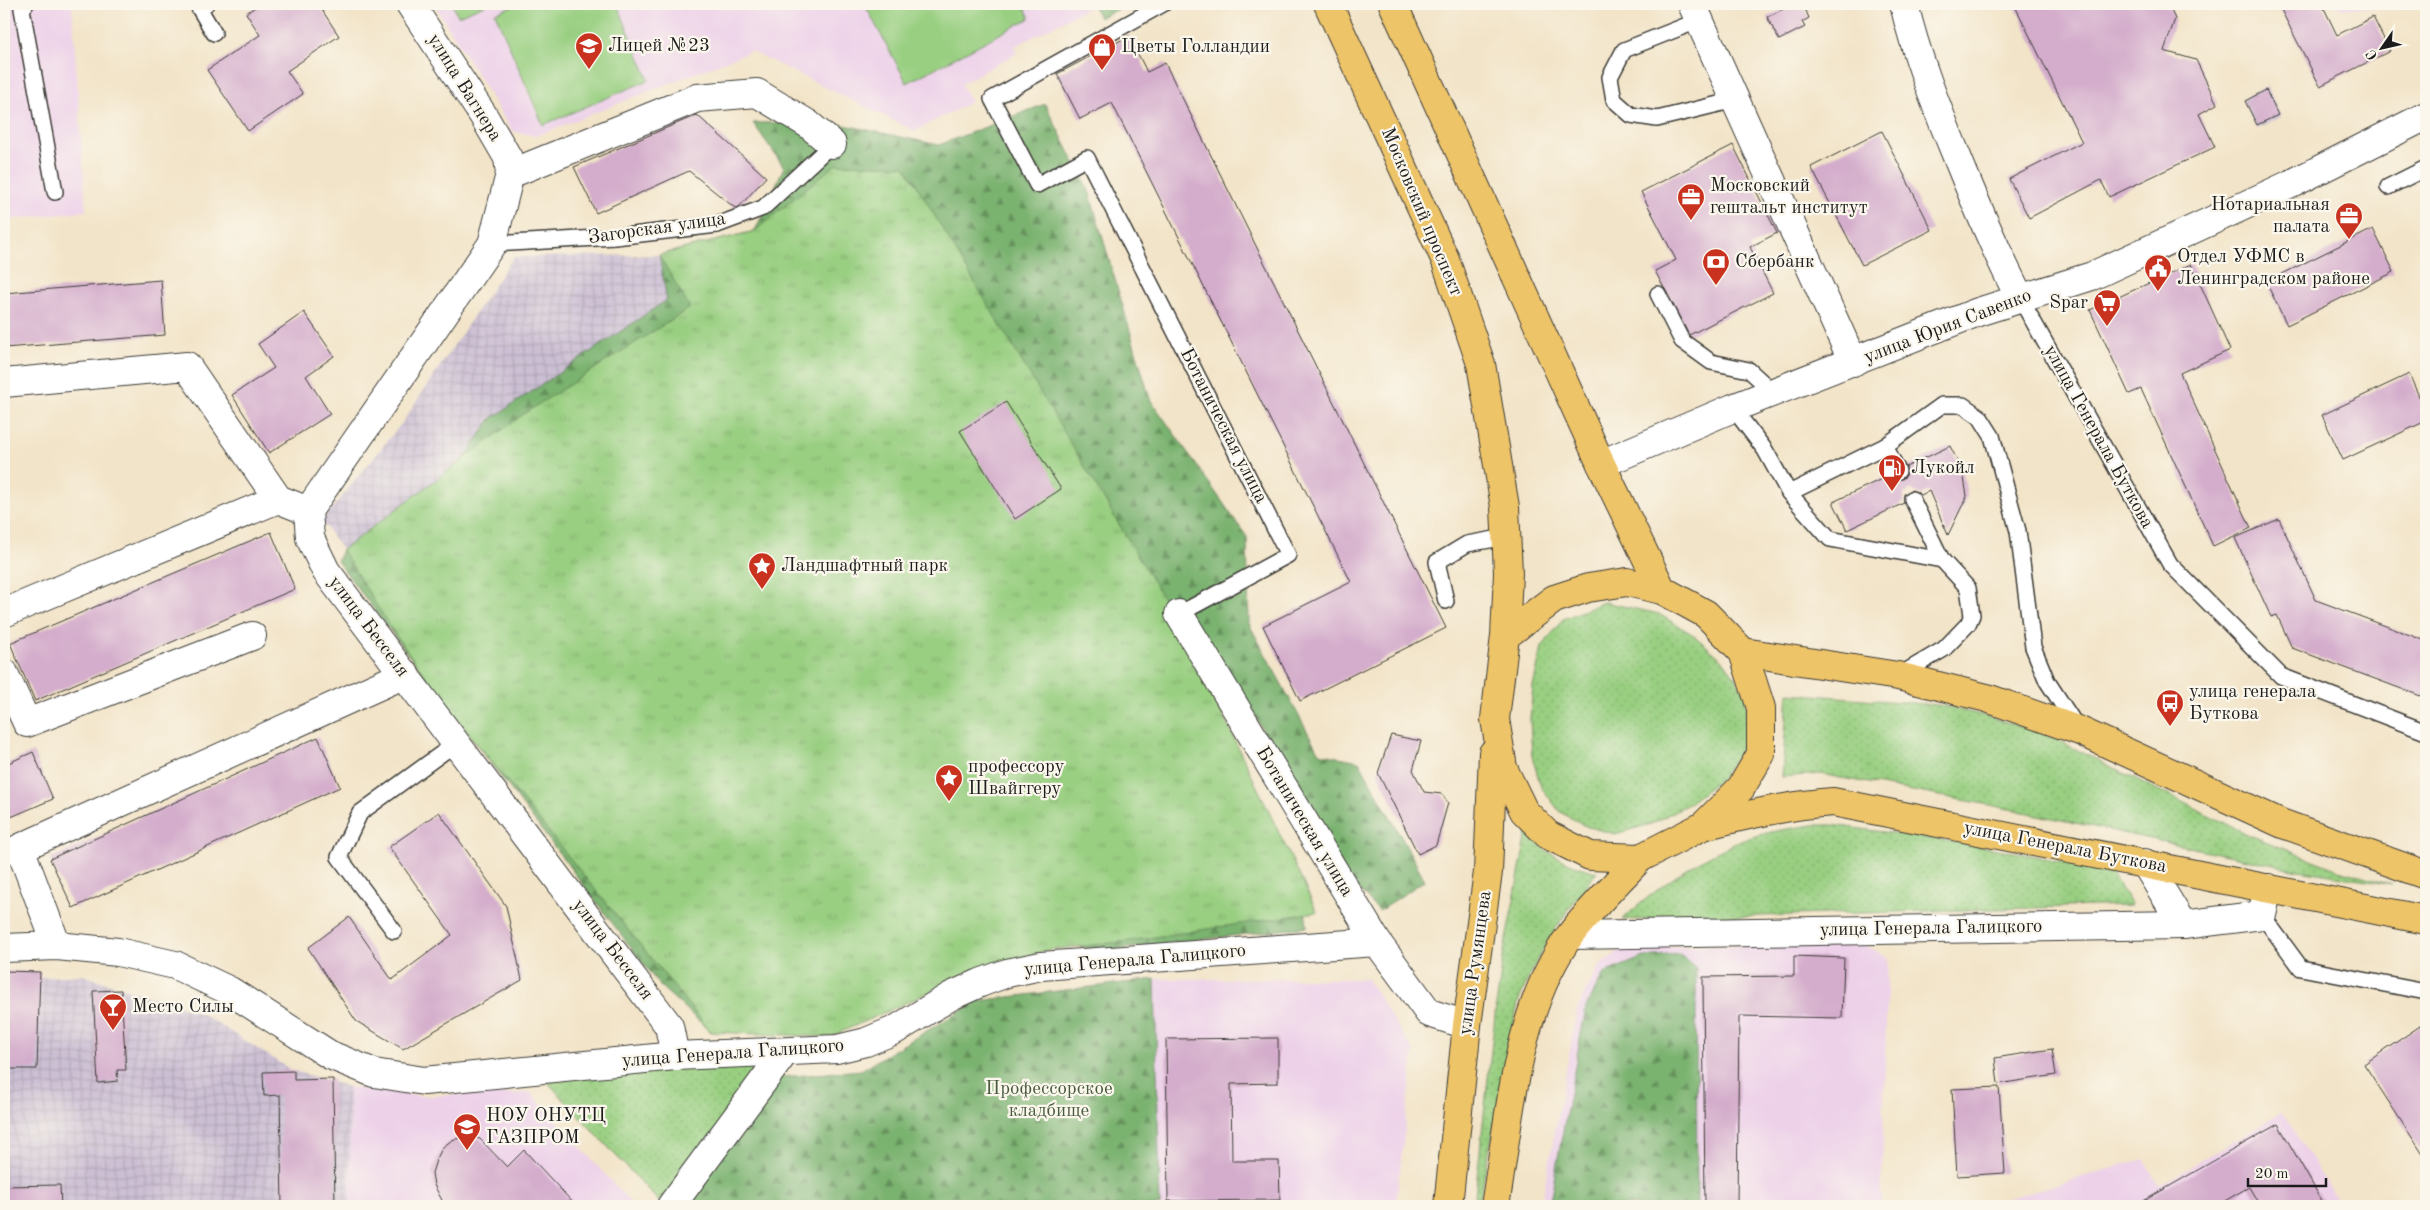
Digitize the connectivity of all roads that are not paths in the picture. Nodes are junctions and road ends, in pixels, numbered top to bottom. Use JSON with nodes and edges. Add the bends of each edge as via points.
{"nodes":[{"id":1,"x":26,"y":4,"type":"edge"},
{"id":2,"x":206,"y":4,"type":"edge"},
{"id":3,"x":410,"y":4,"type":"edge"},
{"id":4,"x":1163,"y":4,"type":"edge"},
{"id":5,"x":1328,"y":4,"type":"edge"},
{"id":6,"x":1393,"y":4,"type":"edge"},
{"id":7,"x":1904,"y":4,"type":"edge"},
{"id":8,"x":1696,"y":12,"type":"edge"},
{"id":9,"x":214,"y":33,"type":"dead end"},
{"id":10,"x":1735,"y":100,"type":"junction"},
{"id":11,"x":2426,"y":116,"type":"edge"},
{"id":12,"x":832,"y":144,"type":"joint"},
{"id":13,"x":2426,"y":168,"type":"edge"},
{"id":14,"x":510,"y":174,"type":"junction"},
{"id":15,"x":2388,"y":187,"type":"dead end"},
{"id":16,"x":55,"y":192,"type":"dead end"},
{"id":17,"x":492,"y":244,"type":"junction"},
{"id":18,"x":1658,"y":294,"type":"dead end"},
{"id":19,"x":2020,"y":298,"type":"junction"},
{"id":20,"x":1853,"y":362,"type":"junction"},
{"id":21,"x":4,"y":383,"type":"edge"},
{"id":22,"x":1774,"y":393,"type":"junction"},
{"id":23,"x":1733,"y":408,"type":"junction"},
{"id":24,"x":1885,"y":446,"type":"junction"},
{"id":25,"x":1601,"y":464,"type":"junction"},
{"id":26,"x":1898,"y":471,"type":"dead end"},
{"id":27,"x":1789,"y":493,"type":"junction"},
{"id":28,"x":278,"y":499,"type":"junction"},
{"id":29,"x":1912,"y":499,"type":"dead end"},
{"id":30,"x":308,"y":511,"type":"junction"},
{"id":31,"x":1506,"y":537,"type":"junction"},
{"id":32,"x":1942,"y":560,"type":"junction"},
{"id":33,"x":1662,"y":590,"type":"junction"},
{"id":34,"x":1446,"y":601,"type":"dead end"},
{"id":35,"x":4,"y":614,"type":"edge"},
{"id":36,"x":1179,"y":614,"type":"joint"},
{"id":37,"x":252,"y":636,"type":"dead end"},
{"id":38,"x":1506,"y":636,"type":"junction"},
{"id":39,"x":1744,"y":652,"type":"junction"},
{"id":40,"x":4,"y":672,"type":"edge"},
{"id":41,"x":405,"y":674,"type":"junction"},
{"id":42,"x":1898,"y":676,"type":"junction"},
{"id":43,"x":1495,"y":719,"type":"junction"},
{"id":44,"x":2080,"y":731,"type":"junction"},
{"id":45,"x":2426,"y":732,"type":"edge"},
{"id":46,"x":456,"y":743,"type":"junction"},
{"id":47,"x":1704,"y":826,"type":"junction"},
{"id":48,"x":1640,"y":858,"type":"junction"},
{"id":49,"x":2145,"y":863,"type":"junction"},
{"id":50,"x":2426,"y":875,"type":"edge"},
{"id":51,"x":2268,"y":888,"type":"junction"},
{"id":52,"x":2262,"y":915,"type":"junction"},
{"id":53,"x":2426,"y":920,"type":"edge"},
{"id":54,"x":2183,"y":925,"type":"junction"},
{"id":55,"x":394,"y":931,"type":"dead end"},
{"id":56,"x":1571,"y":934,"type":"junction"},
{"id":57,"x":1376,"y":942,"type":"junction"},
{"id":58,"x":57,"y":946,"type":"junction"},
{"id":59,"x":4,"y":948,"type":"edge"},
{"id":60,"x":2426,"y":992,"type":"edge"},
{"id":61,"x":1467,"y":1025,"type":"junction"},
{"id":62,"x":784,"y":1053,"type":"junction"},
{"id":63,"x":675,"y":1056,"type":"junction"},
{"id":64,"x":671,"y":1206,"type":"edge"},
{"id":65,"x":1448,"y":1206,"type":"edge"},
{"id":66,"x":1495,"y":1206,"type":"edge"}],
"edges":[{"from":1,"to":16,"type":"lane","via":[[22,9]]},
{"from":2,"to":9,"type":"lane","via":[[199,8]]},
{"from":3,"to":14,"type":"street","name":"улица Вагнера","via":[[483,115],[508,158]]},
{"from":4,"to":36,"type":"lane","name":"Ботаническая улица","via":[[992,99],[1037,185],[1087,158],[1288,555]]},
{"from":5,"to":31,"type":"main road","name":"Московский проспект","via":[[1445,259],[1481,364],[1505,507]]},
{"from":6,"to":25,"type":"main road"},
{"from":7,"to":19,"type":"street","via":[[1914,45],[1942,122],[1991,243]]},
{"from":8,"to":10,"type":"street"},
{"from":8,"to":10,"type":"lane","via":[[1624,50],[1610,77],[1614,100],[1632,115],[1657,119]]},
{"from":10,"to":20,"type":"street"},
{"from":11,"to":19,"type":"street","name":"улица Юрия Савенко","via":[[2345,158],[2107,269]]},
{"from":12,"to":14,"type":"street","name":"Загорская улица","via":[[808,124],[757,93],[697,98]]},
{"from":12,"to":17,"type":"lane","name":"Загорская улица","via":[[763,208],[717,225],[615,237]]},
{"from":13,"to":15,"type":"lane"},
{"from":14,"to":17,"type":"street"},
{"from":17,"to":30,"type":"street"},
{"from":18,"to":22,"type":"lane","via":[[1682,341],[1711,362],[1749,370]]},
{"from":19,"to":20,"type":"street","name":"улица Юрия Савенко"},
{"from":19,"to":45,"type":"lane","name":"улица Генерала Буткова","via":[[2170,564],[2281,676]]},
{"from":20,"to":22,"type":"street","name":"улица Юрия Савенко"},
{"from":21,"to":28,"type":"street","via":[[186,366]]},
{"from":22,"to":23,"type":"street","name":"улица Юрия Савенко"},
{"from":23,"to":25,"type":"street","name":"улица Юрия Савенко"},
{"from":23,"to":27,"type":"lane","via":[[1765,450]]},
{"from":24,"to":26,"type":"lane"},
{"from":24,"to":27,"type":"lane"},
{"from":24,"to":44,"type":"lane","via":[[1942,405],[1963,405],[1980,417],[1992,436],[2018,531],[2033,647],[2047,681]]},
{"from":25,"to":33,"type":"main road"},
{"from":27,"to":32,"type":"lane","via":[[1830,539]]},
{"from":28,"to":30,"type":"street"},
{"from":28,"to":35,"type":"street"},
{"from":29,"to":32,"type":"lane"},
{"from":30,"to":41,"type":"street","name":"улица Бесселя","via":[[310,538],[326,571]]},
{"from":31,"to":34,"type":"lane","via":[[1467,544],[1437,562]]},
{"from":31,"to":38,"type":"main road","name":"Московский проспект"},
{"from":32,"to":42,"type":"lane","via":[[1968,588],[1972,615],[1968,624],[1944,649]]},
{"from":33,"to":38,"type":"main road","name":"Московский проспект","via":[[1627,582],[1588,588],[1554,599]]},
{"from":33,"to":39,"type":"main road","name":"Московский проспект","via":[[1706,614]]},
{"from":36,"to":57,"type":"street","name":"Ботаническая улица"},
{"from":37,"to":40,"type":"street","via":[[27,723]]},
{"from":38,"to":43,"type":"main road","name":"Московский проспект"},
{"from":39,"to":42,"type":"main road"},
{"from":39,"to":47,"type":"main road","name":"Московский проспект","via":[[1761,708],[1761,754],[1741,788]]},
{"from":41,"to":46,"type":"street","name":"улица Бесселя"},
{"from":41,"to":58,"type":"street","via":[[20,848]]},
{"from":42,"to":44,"type":"main road","via":[[1987,698]]},
{"from":43,"to":48,"type":"main road","name":"Московский проспект","via":[[1503,768],[1524,810],[1548,835],[1590,856]]},
{"from":43,"to":61,"type":"main road","name":"улица Румянцева","via":[[1488,872]]},
{"from":44,"to":50,"type":"main road","via":[[2283,824]]},
{"from":46,"to":55,"type":"lane","via":[[360,813],[340,857]]},
{"from":46,"to":63,"type":"street","name":"улица Бесселя","via":[[669,1026]]},
{"from":47,"to":48,"type":"main road","name":"Московский проспект"},
{"from":47,"to":49,"type":"main road","name":"улица Генерала Буткова","via":[[1751,814],[1833,802]]},
{"from":48,"to":56,"type":"main road"},
{"from":49,"to":51,"type":"main road","name":"улица Генерала Буткова"},
{"from":49,"to":54,"type":"street"},
{"from":51,"to":52,"type":"street"},
{"from":51,"to":53,"type":"main road","name":"улица Генерала Буткова"},
{"from":52,"to":54,"type":"street","name":"улица Генерала Галицкого"},
{"from":52,"to":60,"type":"lane","via":[[2301,968]]},
{"from":54,"to":56,"type":"street","name":"улица Генерала Галицкого"},
{"from":56,"to":66,"type":"main road","via":[[1544,981],[1522,1047]]},
{"from":57,"to":61,"type":"street","via":[[1429,1013]]},
{"from":57,"to":62,"type":"street","name":"улица Генерала Галицкого","via":[[1041,966],[980,982],[866,1042],[837,1049]]},
{"from":58,"to":59,"type":"street","name":"улица Генерала Галицкого"},
{"from":58,"to":63,"type":"street","name":"улица Генерала Галицкого","via":[[118,952],[175,965],[230,991],[330,1055],[374,1073],[424,1081]]},
{"from":61,"to":65,"type":"main road","name":"улица Румянцева"},
{"from":62,"to":63,"type":"street","name":"улица Генерала Галицкого"},
{"from":62,"to":64,"type":"street"}]}
